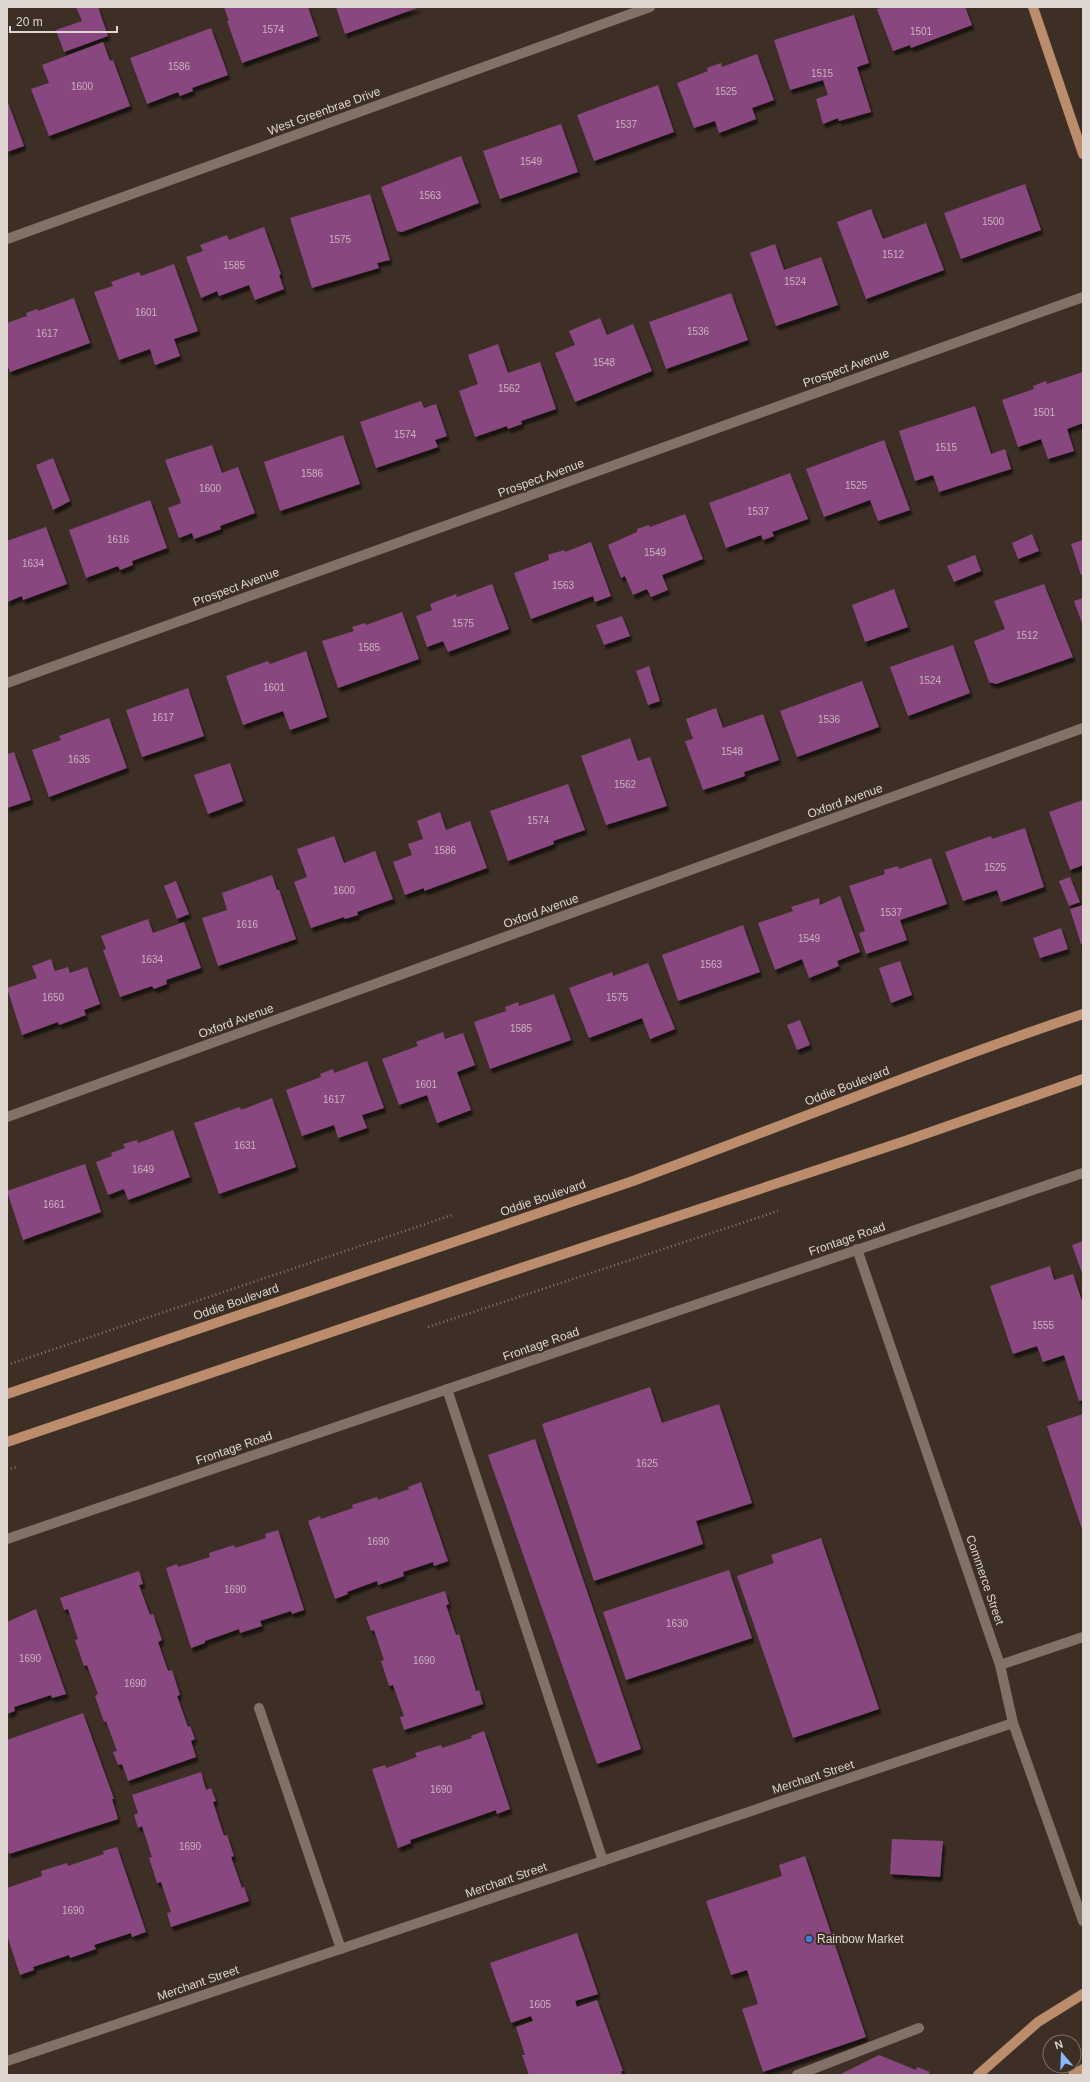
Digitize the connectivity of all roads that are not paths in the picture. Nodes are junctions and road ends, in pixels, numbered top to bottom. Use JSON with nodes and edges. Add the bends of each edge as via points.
{"nodes":[{"id":1,"x":650,"y":7,"type":"edge"},
{"id":2,"x":1033,"y":7,"type":"edge"},
{"id":3,"x":1083,"y":154,"type":"edge"},
{"id":4,"x":7,"y":239,"type":"edge"},
{"id":5,"x":1083,"y":297,"type":"edge"},
{"id":6,"x":7,"y":683,"type":"edge"},
{"id":7,"x":1083,"y":728,"type":"edge"},
{"id":8,"x":1083,"y":1014,"type":"edge"},
{"id":9,"x":1083,"y":1079,"type":"edge"},
{"id":10,"x":7,"y":1117,"type":"edge"},
{"id":11,"x":1083,"y":1173,"type":"edge"},
{"id":12,"x":857,"y":1249,"type":"junction"},
{"id":13,"x":447,"y":1389,"type":"junction"},
{"id":14,"x":7,"y":1394,"type":"edge"},
{"id":15,"x":7,"y":1442,"type":"edge"},
{"id":16,"x":7,"y":1539,"type":"edge"},
{"id":17,"x":1083,"y":1637,"type":"edge"},
{"id":18,"x":1000,"y":1665,"type":"junction"},
{"id":19,"x":259,"y":1708,"type":"dead end"},
{"id":20,"x":1012,"y":1723,"type":"junction"},
{"id":21,"x":603,"y":1861,"type":"junction"},
{"id":22,"x":1083,"y":1921,"type":"edge"},
{"id":23,"x":341,"y":1949,"type":"junction"},
{"id":24,"x":1083,"y":1994,"type":"edge"},
{"id":25,"x":919,"y":2028,"type":"dead end"},
{"id":26,"x":7,"y":2061,"type":"edge"},
{"id":27,"x":1083,"y":2068,"type":"edge"},
{"id":28,"x":797,"y":2075,"type":"edge"},
{"id":29,"x":978,"y":2075,"type":"edge"},
{"id":30,"x":1073,"y":2075,"type":"edge"}],
"edges":[{"from":1,"to":4,"type":"street","name":"West Greenbrae Drive"},
{"from":2,"to":3,"type":"main road"},
{"from":5,"to":6,"type":"street","name":"Prospect Avenue"},
{"from":7,"to":10,"type":"street","name":"Oxford Avenue"},
{"from":8,"to":14,"type":"main road","name":"Oddie Boulevard","via":[[956,1058],[633,1181]]},
{"from":9,"to":15,"type":"main road"},
{"from":11,"to":12,"type":"street","name":"Frontage Road"},
{"from":12,"to":13,"type":"street","name":"Frontage Road"},
{"from":12,"to":18,"type":"street","name":"Commerce Street"},
{"from":13,"to":16,"type":"street","name":"Frontage Road"},
{"from":13,"to":21,"type":"street"},
{"from":17,"to":18,"type":"street"},
{"from":18,"to":20,"type":"street","name":"Commerce Street"},
{"from":19,"to":23,"type":"street"},
{"from":20,"to":21,"type":"street","name":"Merchant Street"},
{"from":20,"to":22,"type":"street","name":"Commerce Street"},
{"from":21,"to":23,"type":"street","name":"Merchant Street"},
{"from":23,"to":26,"type":"street","name":"Merchant Street"},
{"from":24,"to":29,"type":"main road","via":[[1038,2022]]},
{"from":25,"to":28,"type":"street"},
{"from":27,"to":30,"type":"main road"}]}
